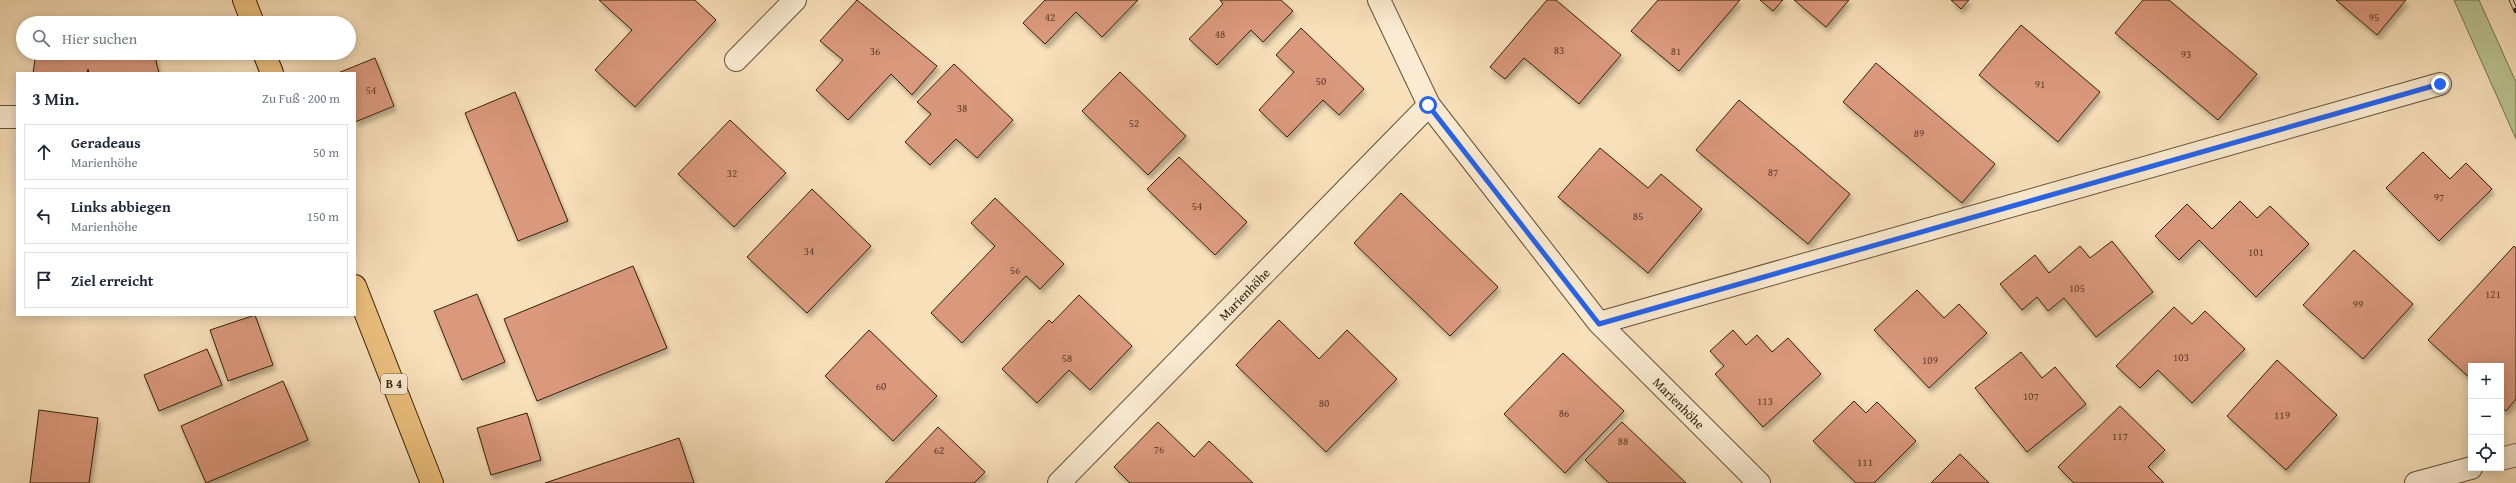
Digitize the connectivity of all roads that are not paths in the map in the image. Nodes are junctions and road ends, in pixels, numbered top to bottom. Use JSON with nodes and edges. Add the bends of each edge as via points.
{"nodes":[{"id":1,"x":244,"y":0,"type":"edge"},
{"id":2,"x":795,"y":0,"type":"edge"},
{"id":3,"x":1379,"y":0,"type":"edge"},
{"id":4,"x":250,"y":16,"type":"edge"},
{"id":5,"x":267,"y":60,"type":"edge"},
{"id":6,"x":736,"y":60,"type":"dead end"},
{"id":7,"x":272,"y":72,"type":"edge"},
{"id":8,"x":2440,"y":84,"type":"dead end"},
{"id":9,"x":1428,"y":105,"type":"junction"},
{"id":10,"x":0,"y":117,"type":"edge"},
{"id":11,"x":16,"y":117,"type":"edge"},
{"id":12,"x":356,"y":289,"type":"edge"},
{"id":13,"x":1599,"y":324,"type":"junction"},
{"id":14,"x":2516,"y":455,"type":"edge"},
{"id":15,"x":2504,"y":458,"type":"edge"},
{"id":16,"x":2468,"y":469,"type":"edge"},
{"id":17,"x":432,"y":483,"type":"edge"},
{"id":18,"x":1059,"y":483,"type":"edge"},
{"id":19,"x":1759,"y":483,"type":"edge"},
{"id":20,"x":2416,"y":483,"type":"edge"}],
"edges":[{"from":1,"to":4,"type":"main road"},
{"from":2,"to":6,"type":"street"},
{"from":3,"to":9,"type":"street","name":"Marienhöhe"},
{"from":5,"to":7,"type":"main road"},
{"from":8,"to":13,"type":"street"},
{"from":9,"to":13,"type":"street","name":"Marienhöhe"},
{"from":9,"to":18,"type":"street","name":"Marienhöhe"},
{"from":10,"to":11,"type":"street"},
{"from":12,"to":17,"type":"main road","number":"B 4"},
{"from":13,"to":19,"type":"street","name":"Marienhöhe"},
{"from":14,"to":15,"type":"street"},
{"from":16,"to":20,"type":"street"}]}
